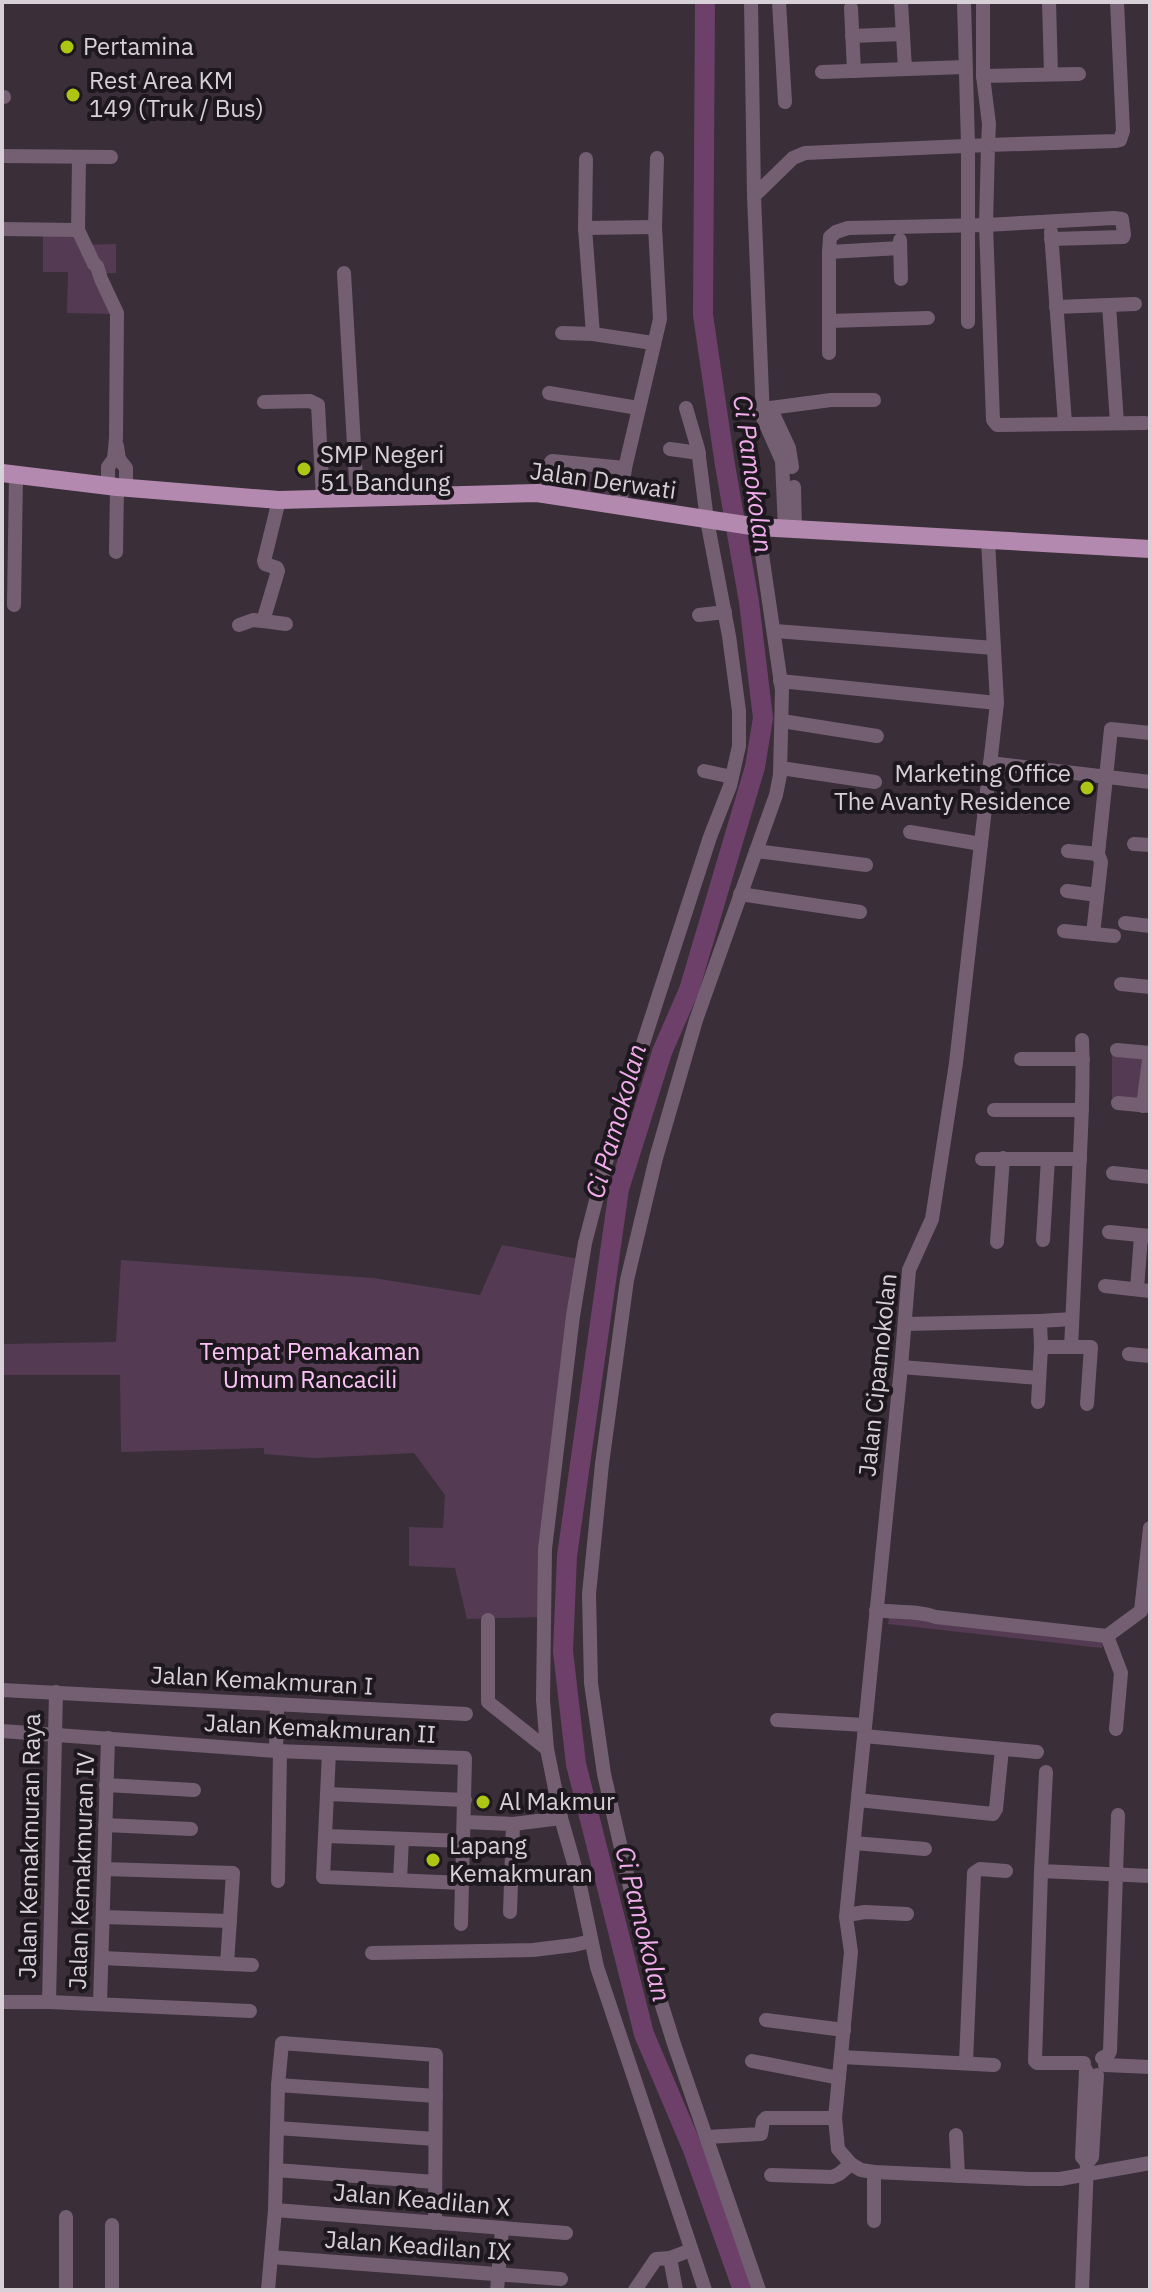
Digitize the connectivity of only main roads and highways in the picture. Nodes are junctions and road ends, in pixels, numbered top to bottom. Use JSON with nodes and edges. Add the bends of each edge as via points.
{"nodes":[{"id":1,"x":9,"y":474,"type":"edge"},
{"id":2,"x":1150,"y":549,"type":"edge"}],
"edges":[{"from":1,"to":2,"type":"main road","name":"Jalan Derwati","via":[[279,500],[546,494],[790,530]]}]}
